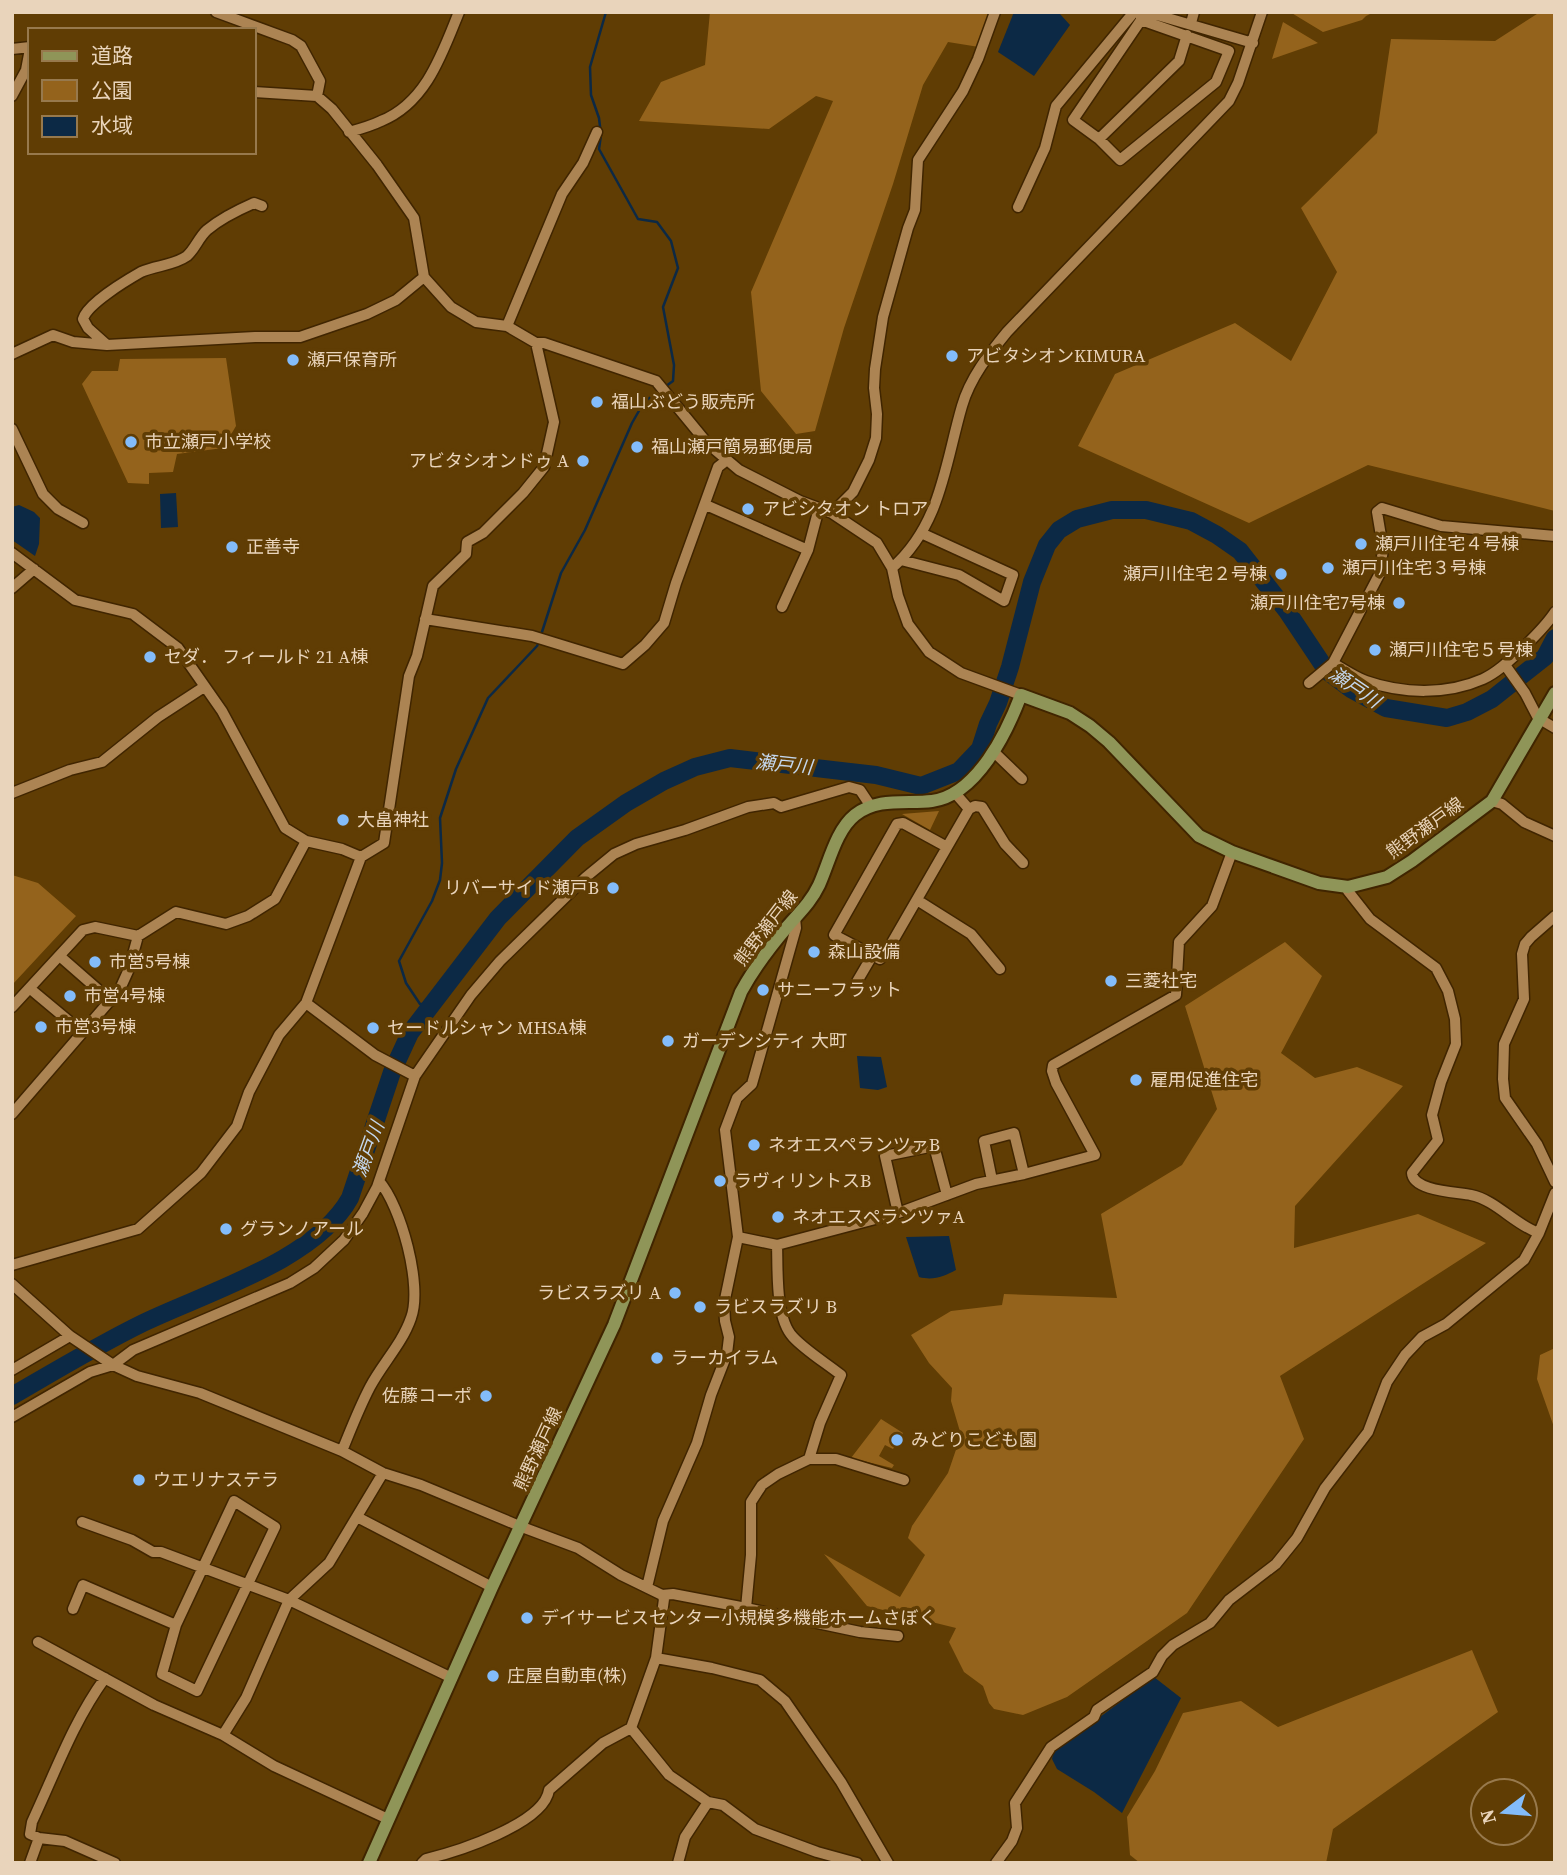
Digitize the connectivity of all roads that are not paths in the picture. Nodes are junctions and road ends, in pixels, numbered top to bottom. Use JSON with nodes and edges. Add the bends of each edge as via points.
{"nodes":[{"id":1,"x":216,"y":12,"type":"edge"},
{"id":2,"x":459,"y":12,"type":"edge"},
{"id":3,"x":995,"y":12,"type":"edge"},
{"id":4,"x":1194,"y":12,"type":"edge"},
{"id":5,"x":1262,"y":12,"type":"edge"},
{"id":6,"x":1141,"y":14,"type":"edge"},
{"id":7,"x":230,"y":15,"type":"edge"},
{"id":8,"x":1191,"y":23,"type":"junction"},
{"id":9,"x":1186,"y":35,"type":"junction"},
{"id":10,"x":1252,"y":43,"type":"junction"},
{"id":11,"x":28,"y":58,"type":"edge"},
{"id":12,"x":256,"y":92,"type":"edge"},
{"id":13,"x":12,"y":96,"type":"edge"},
{"id":14,"x":317,"y":96,"type":"junction"},
{"id":15,"x":349,"y":132,"type":"junction"},
{"id":16,"x":597,"y":132,"type":"dead end"},
{"id":17,"x":1099,"y":139,"type":"junction"},
{"id":18,"x":262,"y":206,"type":"dead end"},
{"id":19,"x":1018,"y":207,"type":"dead end"},
{"id":20,"x":424,"y":277,"type":"junction"},
{"id":21,"x":507,"y":326,"type":"junction"},
{"id":22,"x":536,"y":343,"type":"junction"},
{"id":23,"x":107,"y":345,"type":"junction"},
{"id":24,"x":12,"y":354,"type":"edge"},
{"id":25,"x":12,"y":429,"type":"edge"},
{"id":26,"x":727,"y":460,"type":"junction"},
{"id":27,"x":706,"y":505,"type":"junction"},
{"id":28,"x":819,"y":508,"type":"junction"},
{"id":29,"x":832,"y":513,"type":"junction"},
{"id":30,"x":83,"y":523,"type":"dead end"},
{"id":31,"x":921,"y":533,"type":"junction"},
{"id":32,"x":1555,"y":536,"type":"edge"},
{"id":33,"x":808,"y":550,"type":"junction"},
{"id":34,"x":12,"y":553,"type":"edge"},
{"id":35,"x":901,"y":560,"type":"junction"},
{"id":36,"x":892,"y":568,"type":"junction"},
{"id":37,"x":34,"y":569,"type":"junction"},
{"id":38,"x":12,"y":588,"type":"edge"},
{"id":39,"x":782,"y":607,"type":"dead end"},
{"id":40,"x":1555,"y":612,"type":"edge"},
{"id":41,"x":425,"y":619,"type":"junction"},
{"id":42,"x":1331,"y":665,"type":"junction"},
{"id":43,"x":1507,"y":668,"type":"junction"},
{"id":44,"x":1309,"y":683,"type":"dead end"},
{"id":45,"x":204,"y":687,"type":"junction"},
{"id":46,"x":1017,"y":693,"type":"junction"},
{"id":47,"x":1555,"y":693,"type":"edge"},
{"id":48,"x":1538,"y":718,"type":"junction"},
{"id":49,"x":1555,"y":728,"type":"edge"},
{"id":50,"x":994,"y":752,"type":"junction"},
{"id":51,"x":1022,"y":779,"type":"dead end"},
{"id":52,"x":12,"y":793,"type":"edge"},
{"id":53,"x":955,"y":793,"type":"junction"},
{"id":54,"x":1492,"y":801,"type":"junction"},
{"id":55,"x":870,"y":805,"type":"junction"},
{"id":56,"x":969,"y":809,"type":"junction"},
{"id":57,"x":1555,"y":836,"type":"edge"},
{"id":58,"x":306,"y":841,"type":"junction"},
{"id":59,"x":947,"y":846,"type":"junction"},
{"id":60,"x":1232,"y":852,"type":"junction"},
{"id":61,"x":361,"y":858,"type":"junction"},
{"id":62,"x":1023,"y":863,"type":"dead end"},
{"id":63,"x":1348,"y":887,"type":"junction"},
{"id":64,"x":917,"y":900,"type":"junction"},
{"id":65,"x":1555,"y":916,"type":"edge"},
{"id":66,"x":795,"y":918,"type":"junction"},
{"id":67,"x":138,"y":936,"type":"junction"},
{"id":68,"x":872,"y":956,"type":"junction"},
{"id":69,"x":63,"y":959,"type":"dead end"},
{"id":70,"x":1000,"y":969,"type":"dead end"},
{"id":71,"x":855,"y":985,"type":"dead end"},
{"id":72,"x":34,"y":992,"type":"dead end"},
{"id":73,"x":111,"y":1001,"type":"junction"},
{"id":74,"x":306,"y":1003,"type":"junction"},
{"id":75,"x":12,"y":1007,"type":"edge"},
{"id":76,"x":82,"y":1032,"type":"junction"},
{"id":77,"x":414,"y":1075,"type":"junction"},
{"id":78,"x":13,"y":1111,"type":"edge"},
{"id":79,"x":1024,"y":1174,"type":"junction"},
{"id":80,"x":992,"y":1180,"type":"junction"},
{"id":81,"x":379,"y":1181,"type":"junction"},
{"id":82,"x":1555,"y":1182,"type":"edge"},
{"id":83,"x":1555,"y":1193,"type":"edge"},
{"id":84,"x":947,"y":1195,"type":"junction"},
{"id":85,"x":898,"y":1213,"type":"junction"},
{"id":86,"x":1539,"y":1233,"type":"junction"},
{"id":87,"x":738,"y":1237,"type":"junction"},
{"id":88,"x":777,"y":1245,"type":"junction"},
{"id":89,"x":12,"y":1265,"type":"edge"},
{"id":90,"x":12,"y":1284,"type":"edge"},
{"id":91,"x":72,"y":1338,"type":"junction"},
{"id":92,"x":110,"y":1363,"type":"junction"},
{"id":93,"x":12,"y":1370,"type":"edge"},
{"id":94,"x":12,"y":1417,"type":"edge"},
{"id":95,"x":342,"y":1451,"type":"junction"},
{"id":96,"x":809,"y":1459,"type":"junction"},
{"id":97,"x":383,"y":1473,"type":"junction"},
{"id":98,"x":904,"y":1480,"type":"dead end"},
{"id":99,"x":357,"y":1517,"type":"junction"},
{"id":100,"x":82,"y":1522,"type":"dead end"},
{"id":101,"x":522,"y":1527,"type":"junction"},
{"id":102,"x":201,"y":1569,"type":"junction"},
{"id":103,"x":247,"y":1584,"type":"junction"},
{"id":104,"x":492,"y":1587,"type":"junction"},
{"id":105,"x":647,"y":1587,"type":"junction"},
{"id":106,"x":662,"y":1595,"type":"junction"},
{"id":107,"x":289,"y":1600,"type":"junction"},
{"id":108,"x":746,"y":1608,"type":"junction"},
{"id":109,"x":73,"y":1609,"type":"dead end"},
{"id":110,"x":176,"y":1625,"type":"junction"},
{"id":111,"x":898,"y":1636,"type":"dead end"},
{"id":112,"x":38,"y":1642,"type":"dead end"},
{"id":113,"x":656,"y":1658,"type":"junction"},
{"id":114,"x":105,"y":1678,"type":"junction"},
{"id":115,"x":452,"y":1678,"type":"junction"},
{"id":116,"x":631,"y":1728,"type":"junction"},
{"id":117,"x":223,"y":1735,"type":"junction"},
{"id":118,"x":708,"y":1802,"type":"junction"},
{"id":119,"x":388,"y":1819,"type":"junction"},
{"id":120,"x":39,"y":1838,"type":"junction"},
{"id":121,"x":30,"y":1863,"type":"edge"},
{"id":122,"x":115,"y":1863,"type":"edge"},
{"id":123,"x":369,"y":1863,"type":"edge"},
{"id":124,"x":422,"y":1863,"type":"edge"},
{"id":125,"x":678,"y":1863,"type":"edge"},
{"id":126,"x":857,"y":1863,"type":"edge"},
{"id":127,"x":888,"y":1863,"type":"edge"},
{"id":128,"x":996,"y":1863,"type":"edge"}],
"edges":[{"from":1,"to":7,"type":"street"},
{"from":2,"to":15,"type":"street","via":[[426,83],[383,121]]},
{"from":3,"to":29,"type":"street","via":[[963,91],[918,160],[915,210],[883,317],[875,369],[876,438],[853,492]]},
{"from":4,"to":8,"type":"street"},
{"from":5,"to":10,"type":"street"},
{"from":6,"to":8,"type":"street"},
{"from":6,"to":9,"type":"street"},
{"from":6,"to":17,"type":"street","via":[[1073,120]]},
{"from":6,"to":19,"type":"street","via":[[1056,106],[1045,148]]},
{"from":7,"to":14,"type":"street","via":[[301,46],[320,81]]},
{"from":8,"to":10,"type":"street"},
{"from":9,"to":17,"type":"street","via":[[1179,61]]},
{"from":9,"to":17,"type":"street","via":[[1229,51],[1216,82],[1120,160]]},
{"from":10,"to":31,"type":"street","via":[[1229,101],[985,360],[962,406],[939,498]]},
{"from":11,"to":13,"type":"street"},
{"from":12,"to":14,"type":"street"},
{"from":14,"to":15,"type":"street"},
{"from":15,"to":20,"type":"street","via":[[414,218]]},
{"from":16,"to":21,"type":"street","via":[[562,194]]},
{"from":18,"to":23,"type":"street","via":[[254,203],[224,219],[174,264],[142,272],[96,302],[83,319]]},
{"from":20,"to":21,"type":"street","via":[[459,312],[476,322]]},
{"from":20,"to":23,"type":"street","via":[[396,300],[300,337]]},
{"from":21,"to":22,"type":"street"},
{"from":22,"to":26,"type":"street","via":[[656,380],[685,419]]},
{"from":22,"to":41,"type":"street","via":[[554,422],[544,467],[483,533],[467,542],[466,554],[433,586]]},
{"from":23,"to":24,"type":"street","via":[[53,335]]},
{"from":25,"to":30,"type":"street","via":[[43,494]]},
{"from":26,"to":27,"type":"street","via":[[718,467]]},
{"from":26,"to":28,"type":"street","via":[[775,489]]},
{"from":27,"to":33,"type":"street"},
{"from":27,"to":41,"type":"street","via":[[664,623],[623,664],[532,636]]},
{"from":28,"to":29,"type":"street"},
{"from":28,"to":33,"type":"street"},
{"from":29,"to":36,"type":"street","via":[[877,543]]},
{"from":31,"to":35,"type":"street"},
{"from":31,"to":35,"type":"street","via":[[1013,575],[1004,601],[958,575]]},
{"from":32,"to":42,"type":"street","via":[[1441,526],[1382,508],[1377,512],[1383,548],[1380,573]]},
{"from":33,"to":39,"type":"street"},
{"from":34,"to":37,"type":"street"},
{"from":35,"to":36,"type":"street"},
{"from":36,"to":46,"type":"street","via":[[908,624],[929,652],[951,668]]},
{"from":37,"to":38,"type":"street"},
{"from":37,"to":45,"type":"street","via":[[75,600],[133,614],[178,648]]},
{"from":40,"to":43,"type":"street"},
{"from":41,"to":61,"type":"street","via":[[409,676],[384,843]]},
{"from":42,"to":43,"type":"street","via":[[1395,690],[1428,691],[1457,687]]},
{"from":42,"to":44,"type":"street"},
{"from":43,"to":48,"type":"street"},
{"from":45,"to":52,"type":"street","via":[[102,762]]},
{"from":45,"to":58,"type":"street","via":[[222,710],[285,828]]},
{"from":46,"to":50,"type":"main road","via":[[1010,723]]},
{"from":46,"to":60,"type":"main road","name":"熊野瀬戸線","via":[[1070,713],[1090,726],[1199,836]]},
{"from":47,"to":48,"type":"main road","name":"熊野瀬戸線"},
{"from":48,"to":49,"type":"street"},
{"from":48,"to":54,"type":"main road","name":"熊野瀬戸線"},
{"from":50,"to":51,"type":"street"},
{"from":50,"to":53,"type":"main road"},
{"from":53,"to":55,"type":"main road","via":[[934,800]]},
{"from":53,"to":56,"type":"street"},
{"from":54,"to":57,"type":"street"},
{"from":54,"to":63,"type":"main road","name":"熊野瀬戸線","via":[[1387,877]]},
{"from":55,"to":66,"type":"main road","name":"熊野瀬戸線","via":[[844,828],[809,904]]},
{"from":55,"to":77,"type":"street","via":[[860,790],[849,787],[781,807],[774,803],[748,807],[614,854],[500,961]]},
{"from":56,"to":59,"type":"street"},
{"from":56,"to":62,"type":"street","via":[[982,807]]},
{"from":58,"to":61,"type":"street"},
{"from":58,"to":67,"type":"street","via":[[275,899],[248,916],[226,924],[176,912]]},
{"from":59,"to":64,"type":"street"},
{"from":59,"to":68,"type":"street","via":[[903,822],[898,824],[834,935]]},
{"from":60,"to":63,"type":"main road","name":"熊野瀬戸線","via":[[1319,883]]},
{"from":60,"to":79,"type":"street","via":[[1212,906],[1179,942],[1175,995],[1053,1065],[1056,1083],[1095,1154]]},
{"from":61,"to":74,"type":"street"},
{"from":63,"to":86,"type":"street","via":[[1370,919],[1436,968],[1455,1019],[1456,1044],[1432,1115],[1438,1140],[1412,1178],[1418,1184],[1474,1195]]},
{"from":64,"to":68,"type":"street","via":[[886,953],[880,959]]},
{"from":64,"to":70,"type":"street","via":[[971,934]]},
{"from":65,"to":82,"type":"street","via":[[1531,937],[1522,954],[1524,999],[1504,1044],[1503,1079],[1505,1098],[1537,1144]]},
{"from":66,"to":87,"type":"street","via":[[752,1084],[737,1098],[725,1130]]},
{"from":66,"to":101,"type":"main road","name":"熊野瀬戸線","via":[[756,965],[741,992],[614,1325]]},
{"from":67,"to":73,"type":"street","via":[[129,970]]},
{"from":67,"to":75,"type":"street","via":[[96,927],[83,930]]},
{"from":68,"to":71,"type":"street"},
{"from":69,"to":73,"type":"street"},
{"from":72,"to":76,"type":"street"},
{"from":73,"to":76,"type":"street"},
{"from":74,"to":77,"type":"street","via":[[379,1056]]},
{"from":74,"to":89,"type":"street","via":[[279,1035],[237,1126],[201,1173],[153,1217],[138,1229]]},
{"from":76,"to":78,"type":"street"},
{"from":77,"to":81,"type":"street"},
{"from":79,"to":80,"type":"street"},
{"from":79,"to":80,"type":"street","via":[[1014,1133],[984,1141]]},
{"from":80,"to":84,"type":"street"},
{"from":81,"to":92,"type":"street","via":[[344,1240],[314,1268]]},
{"from":81,"to":95,"type":"street","via":[[389,1192],[409,1251],[412,1317],[359,1407]]},
{"from":83,"to":86,"type":"street"},
{"from":84,"to":85,"type":"street"},
{"from":84,"to":85,"type":"street","via":[[934,1146],[886,1156]]},
{"from":85,"to":88,"type":"street"},
{"from":86,"to":128,"type":"street","via":[[1524,1260],[1405,1355],[1387,1382],[1368,1432],[1276,1564],[1229,1600],[1210,1623],[1173,1645],[1153,1672],[1051,1747],[1016,1803],[1013,1842]]},
{"from":87,"to":88,"type":"street"},
{"from":87,"to":105,"type":"street","via":[[724,1304],[727,1354],[697,1443],[663,1521]]},
{"from":88,"to":96,"type":"street","via":[[781,1310],[787,1327],[841,1375]]},
{"from":90,"to":91,"type":"street"},
{"from":91,"to":92,"type":"street"},
{"from":91,"to":93,"type":"street"},
{"from":92,"to":94,"type":"street"},
{"from":92,"to":95,"type":"street","via":[[136,1376],[200,1393]]},
{"from":95,"to":97,"type":"street"},
{"from":96,"to":98,"type":"street","via":[[836,1459]]},
{"from":96,"to":108,"type":"street","via":[[762,1485],[751,1502]]},
{"from":97,"to":99,"type":"street"},
{"from":97,"to":101,"type":"street"},
{"from":99,"to":104,"type":"street"},
{"from":99,"to":107,"type":"street","via":[[329,1563]]},
{"from":100,"to":102,"type":"street"},
{"from":101,"to":104,"type":"main road","name":"熊野瀬戸線"},
{"from":101,"to":105,"type":"street","via":[[579,1548]]},
{"from":102,"to":103,"type":"street"},
{"from":102,"to":103,"type":"street","via":[[234,1501],[275,1527]]},
{"from":102,"to":110,"type":"street"},
{"from":103,"to":107,"type":"street"},
{"from":103,"to":110,"type":"street","via":[[197,1691],[162,1674]]},
{"from":104,"to":115,"type":"main road","name":"熊野瀬戸線"},
{"from":105,"to":106,"type":"street"},
{"from":106,"to":108,"type":"street"},
{"from":106,"to":113,"type":"street"},
{"from":107,"to":115,"type":"street"},
{"from":107,"to":117,"type":"street","via":[[246,1698]]},
{"from":108,"to":111,"type":"street"},
{"from":109,"to":110,"type":"street","via":[[83,1584]]},
{"from":112,"to":114,"type":"street"},
{"from":113,"to":116,"type":"street"},
{"from":113,"to":127,"type":"street","via":[[760,1680],[785,1701],[841,1782]]},
{"from":114,"to":117,"type":"street"},
{"from":114,"to":120,"type":"street","via":[[86,1705],[32,1822],[30,1834]]},
{"from":115,"to":119,"type":"main road","name":"熊野瀬戸線"},
{"from":116,"to":118,"type":"street","via":[[669,1775]]},
{"from":116,"to":124,"type":"street","via":[[603,1743],[549,1790],[548,1798],[522,1823]]},
{"from":117,"to":119,"type":"street","via":[[274,1766]]},
{"from":118,"to":125,"type":"street","via":[[685,1837]]},
{"from":118,"to":126,"type":"street","via":[[723,1805],[755,1829]]},
{"from":119,"to":123,"type":"main road","name":"熊野瀬戸線"},
{"from":120,"to":121,"type":"street"},
{"from":120,"to":122,"type":"street","via":[[65,1841]]}]}
